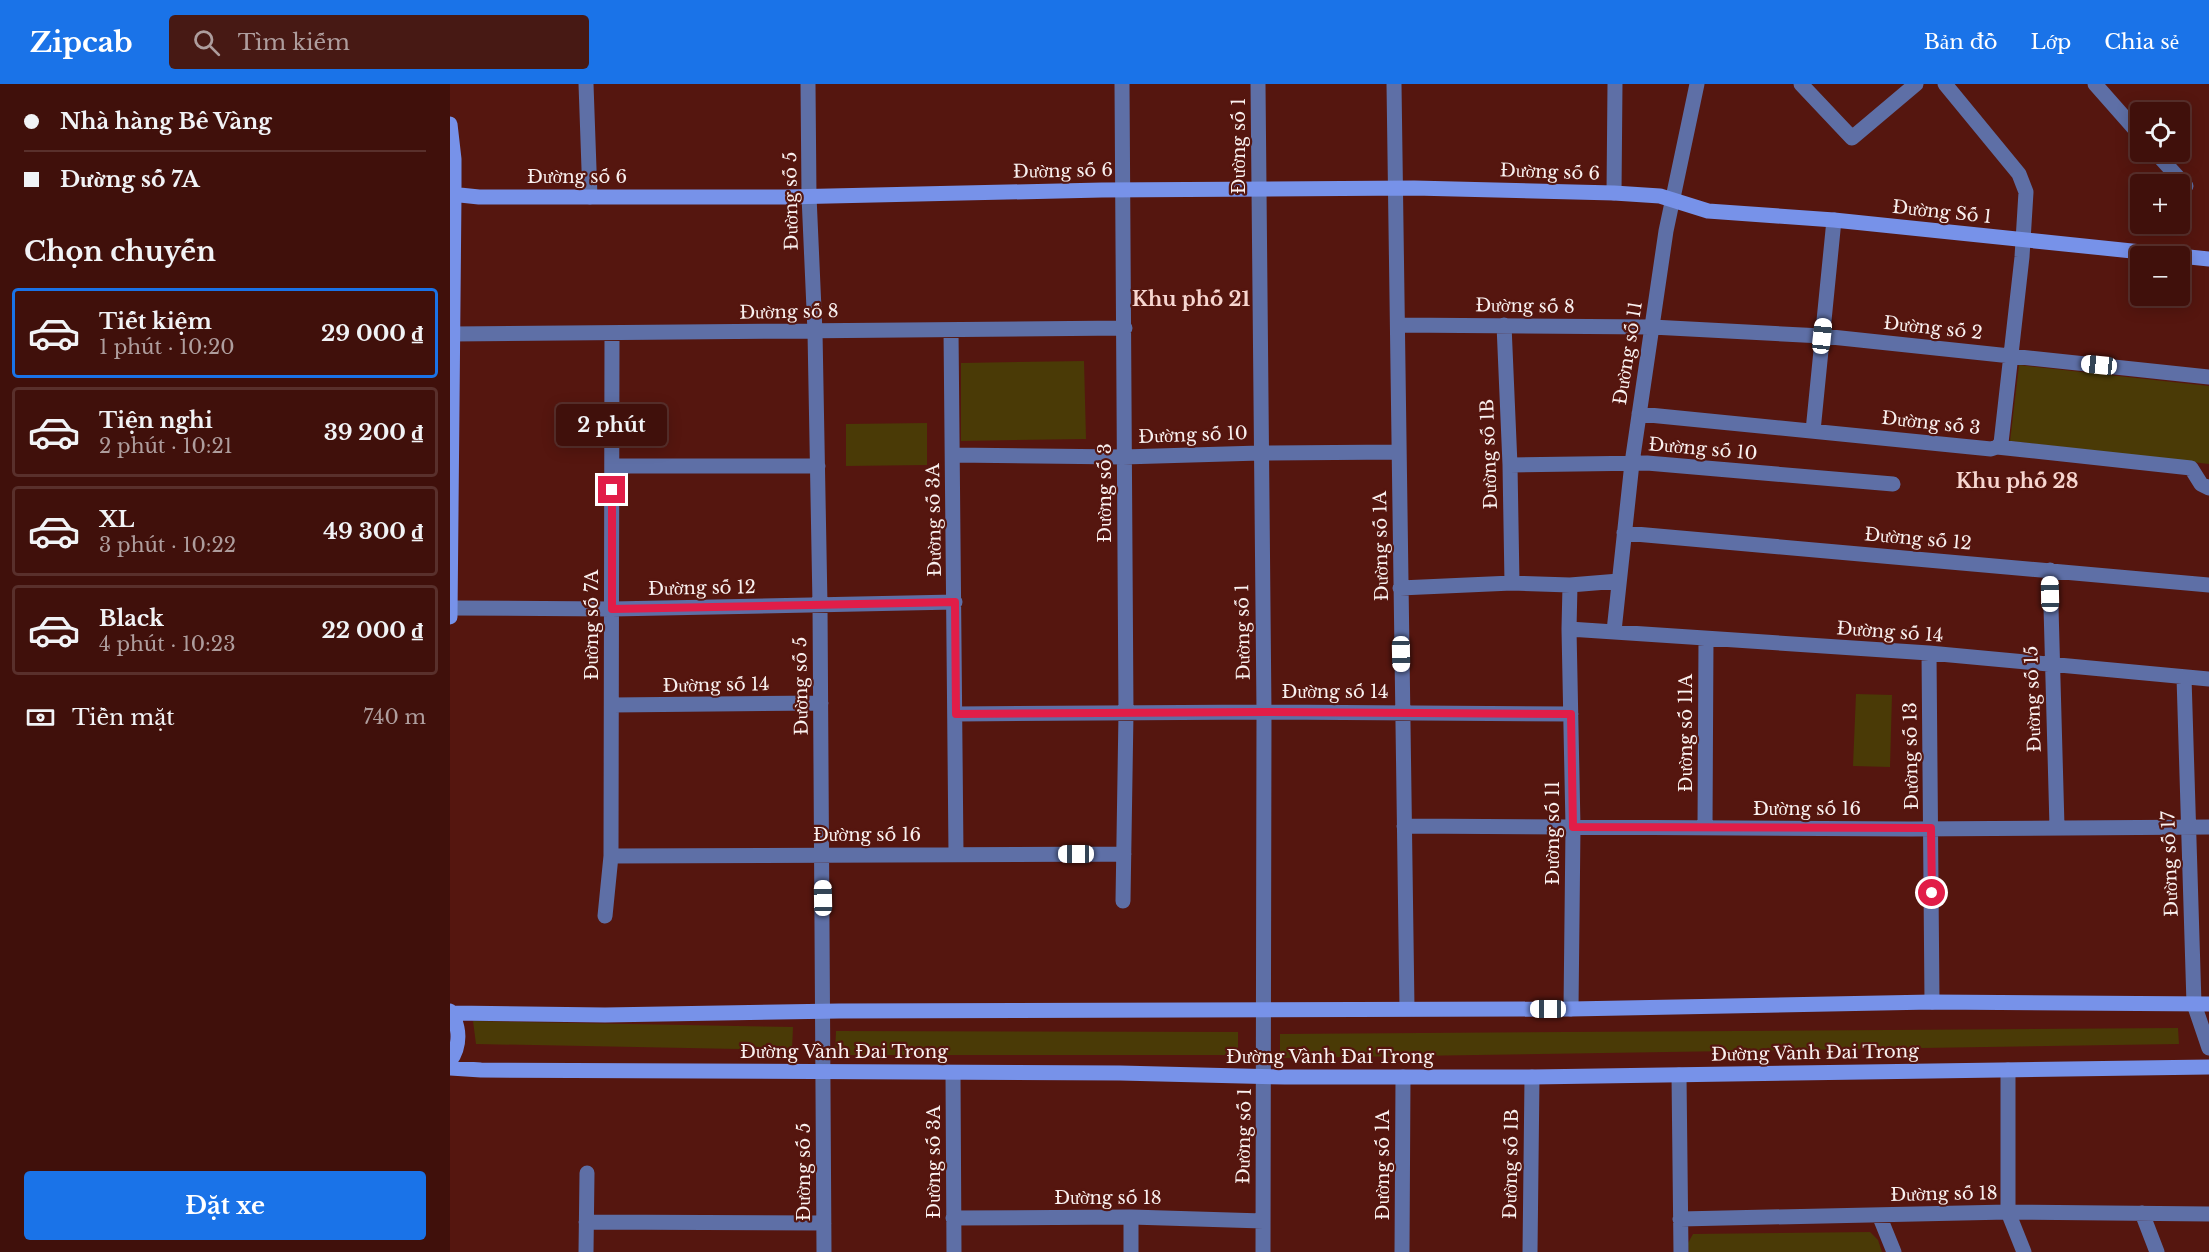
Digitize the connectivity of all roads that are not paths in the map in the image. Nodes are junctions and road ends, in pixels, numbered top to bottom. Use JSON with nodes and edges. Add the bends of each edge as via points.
{"nodes":[{"id":1,"x":586,"y":84,"type":"edge"},
{"id":2,"x":808,"y":84,"type":"edge"},
{"id":3,"x":1122,"y":84,"type":"edge"},
{"id":4,"x":1258,"y":84,"type":"edge"},
{"id":5,"x":1394,"y":84,"type":"edge"},
{"id":6,"x":1615,"y":84,"type":"edge"},
{"id":7,"x":1696,"y":84,"type":"edge"},
{"id":8,"x":1801,"y":84,"type":"edge"},
{"id":9,"x":1916,"y":84,"type":"edge"},
{"id":10,"x":1946,"y":84,"type":"edge"},
{"id":11,"x":2095,"y":84,"type":"edge"},
{"id":12,"x":450,"y":124,"type":"edge"},
{"id":13,"x":2130,"y":124,"type":"edge"},
{"id":14,"x":2164,"y":162,"type":"edge"},
{"id":15,"x":2175,"y":174,"type":"edge"},
{"id":16,"x":1396,"y":188,"type":"junction"},
{"id":17,"x":1123,"y":190,"type":"junction"},
{"id":18,"x":1258,"y":190,"type":"junction"},
{"id":19,"x":1614,"y":194,"type":"junction"},
{"id":20,"x":452,"y":195,"type":"edge"},
{"id":21,"x":809,"y":196,"type":"junction"},
{"id":22,"x":590,"y":197,"type":"junction"},
{"id":23,"x":1672,"y":199,"type":"junction"},
{"id":24,"x":1834,"y":220,"type":"junction"},
{"id":25,"x":2023,"y":240,"type":"junction"},
{"id":26,"x":2209,"y":259,"type":"edge"},
{"id":27,"x":1398,"y":325,"type":"junction"},
{"id":28,"x":1504,"y":325,"type":"junction"},
{"id":29,"x":1652,"y":327,"type":"junction"},
{"id":30,"x":1125,"y":328,"type":"junction"},
{"id":31,"x":951,"y":330,"type":"junction"},
{"id":32,"x":815,"y":332,"type":"junction"},
{"id":33,"x":612,"y":333,"type":"junction"},
{"id":34,"x":452,"y":334,"type":"junction"},
{"id":35,"x":1822,"y":336,"type":"junction"},
{"id":36,"x":2011,"y":356,"type":"junction"},
{"id":37,"x":2209,"y":377,"type":"edge"},
{"id":38,"x":1639,"y":414,"type":"junction"},
{"id":39,"x":1813,"y":431,"type":"junction"},
{"id":40,"x":1997,"y":447,"type":"junction"},
{"id":41,"x":1399,"y":452,"type":"junction"},
{"id":42,"x":1260,"y":453,"type":"junction"},
{"id":43,"x":953,"y":455,"type":"junction"},
{"id":44,"x":1123,"y":457,"type":"junction"},
{"id":45,"x":1632,"y":463,"type":"junction"},
{"id":46,"x":1510,"y":465,"type":"junction"},
{"id":47,"x":612,"y":466,"type":"junction"},
{"id":48,"x":818,"y":466,"type":"junction"},
{"id":49,"x":1893,"y":484,"type":"dead end"},
{"id":50,"x":2209,"y":488,"type":"edge"},
{"id":51,"x":1624,"y":533,"type":"junction"},
{"id":52,"x":2050,"y":570,"type":"junction"},
{"id":53,"x":1619,"y":582,"type":"junction"},
{"id":54,"x":1512,"y":583,"type":"junction"},
{"id":55,"x":1570,"y":585,"type":"junction"},
{"id":56,"x":2209,"y":585,"type":"edge"},
{"id":57,"x":1400,"y":588,"type":"junction"},
{"id":58,"x":955,"y":602,"type":"junction"},
{"id":59,"x":820,"y":605,"type":"junction"},
{"id":60,"x":450,"y":608,"type":"edge"},
{"id":61,"x":612,"y":609,"type":"junction"},
{"id":62,"x":450,"y":617,"type":"edge"},
{"id":63,"x":1569,"y":629,"type":"junction"},
{"id":64,"x":1614,"y":631,"type":"junction"},
{"id":65,"x":1706,"y":639,"type":"junction"},
{"id":66,"x":1929,"y":653,"type":"junction"},
{"id":67,"x":2051,"y":665,"type":"junction"},
{"id":68,"x":2184,"y":676,"type":"junction"},
{"id":69,"x":2209,"y":679,"type":"edge"},
{"id":70,"x":821,"y":703,"type":"junction"},
{"id":71,"x":612,"y":705,"type":"junction"},
{"id":72,"x":1264,"y":712,"type":"junction"},
{"id":73,"x":1402,"y":712,"type":"junction"},
{"id":74,"x":1126,"y":713,"type":"junction"},
{"id":75,"x":956,"y":714,"type":"junction"},
{"id":76,"x":1571,"y":714,"type":"junction"},
{"id":77,"x":1404,"y":826,"type":"junction"},
{"id":78,"x":1573,"y":827,"type":"junction"},
{"id":79,"x":2057,"y":827,"type":"junction"},
{"id":80,"x":2189,"y":827,"type":"junction"},
{"id":81,"x":2209,"y":827,"type":"edge"},
{"id":82,"x":1705,"y":828,"type":"junction"},
{"id":83,"x":1931,"y":828,"type":"junction"},
{"id":84,"x":956,"y":854,"type":"junction"},
{"id":85,"x":1124,"y":854,"type":"junction"},
{"id":86,"x":823,"y":855,"type":"junction"},
{"id":87,"x":611,"y":856,"type":"junction"},
{"id":88,"x":1123,"y":901,"type":"dead end"},
{"id":89,"x":605,"y":916,"type":"dead end"},
{"id":90,"x":1932,"y":1002,"type":"junction"},
{"id":91,"x":2202,"y":1004,"type":"edge"},
{"id":92,"x":1407,"y":1008,"type":"junction"},
{"id":93,"x":1571,"y":1009,"type":"junction"},
{"id":94,"x":1264,"y":1011,"type":"junction"},
{"id":95,"x":451,"y":1012,"type":"edge"},
{"id":96,"x":824,"y":1012,"type":"junction"},
{"id":97,"x":2209,"y":1048,"type":"edge"},
{"id":98,"x":450,"y":1061,"type":"edge"},
{"id":99,"x":2209,"y":1067,"type":"edge"},
{"id":100,"x":450,"y":1068,"type":"edge"},
{"id":101,"x":2008,"y":1070,"type":"junction"},
{"id":102,"x":824,"y":1071,"type":"junction"},
{"id":103,"x":953,"y":1072,"type":"junction"},
{"id":104,"x":1679,"y":1074,"type":"junction"},
{"id":105,"x":1264,"y":1077,"type":"junction"},
{"id":106,"x":1403,"y":1077,"type":"junction"},
{"id":107,"x":1532,"y":1077,"type":"junction"},
{"id":108,"x":587,"y":1173,"type":"dead end"},
{"id":109,"x":2008,"y":1212,"type":"junction"},
{"id":110,"x":2142,"y":1213,"type":"junction"},
{"id":111,"x":2209,"y":1214,"type":"edge"},
{"id":112,"x":1879,"y":1215,"type":"junction"},
{"id":113,"x":1131,"y":1217,"type":"junction"},
{"id":114,"x":953,"y":1218,"type":"junction"},
{"id":115,"x":1680,"y":1219,"type":"junction"},
{"id":116,"x":1263,"y":1221,"type":"junction"},
{"id":117,"x":586,"y":1222,"type":"junction"},
{"id":118,"x":824,"y":1223,"type":"junction"},
{"id":119,"x":586,"y":1252,"type":"edge"},
{"id":120,"x":824,"y":1252,"type":"edge"},
{"id":121,"x":954,"y":1252,"type":"edge"},
{"id":122,"x":1131,"y":1252,"type":"edge"},
{"id":123,"x":1263,"y":1252,"type":"edge"},
{"id":124,"x":1402,"y":1252,"type":"edge"},
{"id":125,"x":1530,"y":1252,"type":"edge"},
{"id":126,"x":1680,"y":1252,"type":"edge"},
{"id":127,"x":1893,"y":1252,"type":"edge"},
{"id":128,"x":2024,"y":1252,"type":"edge"},
{"id":129,"x":2157,"y":1252,"type":"edge"}],
"edges":[{"from":1,"to":22,"type":"street"},
{"from":2,"to":21,"type":"street","name":"Đường số 5"},
{"from":3,"to":17,"type":"street","name":"Đường số 3"},
{"from":4,"to":18,"type":"street","name":"Đường số 1"},
{"from":5,"to":16,"type":"street","name":"Đường số 1A"},
{"from":6,"to":19,"type":"street"},
{"from":7,"to":23,"type":"street","name":"Đường số 11"},
{"from":8,"to":9,"type":"street","via":[[1852,138]]},
{"from":10,"to":25,"type":"street","via":[[2024,183]]},
{"from":11,"to":13,"type":"street"},
{"from":12,"to":20,"type":"street","via":[[454,159]]},
{"from":14,"to":15,"type":"street"},
{"from":16,"to":18,"type":"street","name":"Đường số 6"},
{"from":16,"to":19,"type":"street","name":"Đường số 6"},
{"from":16,"to":27,"type":"street","name":"Đường số 1A"},
{"from":17,"to":18,"type":"street","name":"Đường số 6"},
{"from":17,"to":21,"type":"street","name":"Đường số 6"},
{"from":17,"to":30,"type":"street","name":"Đường số 3"},
{"from":18,"to":42,"type":"street","name":"Đường số 1"},
{"from":19,"to":23,"type":"street","name":"Đường số 6"},
{"from":20,"to":22,"type":"street","name":"Đường số 6"},
{"from":20,"to":34,"type":"street"},
{"from":21,"to":22,"type":"street","name":"Đường số 6"},
{"from":21,"to":32,"type":"street","name":"Đường số 5"},
{"from":23,"to":24,"type":"street","name":"Đường Số 1","via":[[1708,211]]},
{"from":23,"to":29,"type":"street","name":"Đường số 11"},
{"from":24,"to":25,"type":"street","name":"Đường Số 1"},
{"from":24,"to":35,"type":"street"},
{"from":25,"to":26,"type":"street","name":"Đường Số 1"},
{"from":25,"to":36,"type":"street"},
{"from":27,"to":28,"type":"street","name":"Đường số 8"},
{"from":27,"to":41,"type":"street","name":"Đường số 1A"},
{"from":28,"to":29,"type":"street","name":"Đường số 8"},
{"from":28,"to":46,"type":"street","name":"Đường số 1B"},
{"from":29,"to":35,"type":"street","name":"Đường số 2"},
{"from":29,"to":38,"type":"street","name":"Đường số 11"},
{"from":30,"to":31,"type":"street","name":"Đường số 8"},
{"from":30,"to":44,"type":"street","name":"Đường số 3"},
{"from":31,"to":32,"type":"street","name":"Đường số 8"},
{"from":31,"to":43,"type":"street","name":"Đường số 3A"},
{"from":32,"to":33,"type":"street","name":"Đường số 8"},
{"from":32,"to":48,"type":"street","name":"Đường số 5"},
{"from":33,"to":34,"type":"street","name":"Đường số 8"},
{"from":33,"to":47,"type":"street","name":"Đường số 7A"},
{"from":34,"to":60,"type":"street"},
{"from":35,"to":36,"type":"street","name":"Đường số 2"},
{"from":35,"to":39,"type":"street"},
{"from":36,"to":37,"type":"street","name":"Đường số 2"},
{"from":36,"to":40,"type":"street","via":[[2001,443]]},
{"from":38,"to":39,"type":"street","name":"Đường số 3"},
{"from":38,"to":45,"type":"street","name":"Đường số 11"},
{"from":39,"to":40,"type":"street","name":"Đường số 3"},
{"from":40,"to":50,"type":"street","name":"Đường số 3","via":[[2191,468],[2201,484]]},
{"from":41,"to":42,"type":"street","name":"Đường số 10"},
{"from":41,"to":57,"type":"street","name":"Đường số 1A"},
{"from":42,"to":44,"type":"street","name":"Đường số 10"},
{"from":42,"to":72,"type":"street","name":"Đường số 1"},
{"from":43,"to":44,"type":"street","name":"Đường số 10"},
{"from":43,"to":58,"type":"street","name":"Đường số 3A"},
{"from":44,"to":74,"type":"street","name":"Đường số 3"},
{"from":45,"to":46,"type":"street","name":"Đường số 10"},
{"from":45,"to":49,"type":"street","name":"Đường số 10"},
{"from":45,"to":51,"type":"street","name":"Đường số 11"},
{"from":46,"to":54,"type":"street","name":"Đường số 1B"},
{"from":47,"to":48,"type":"street"},
{"from":47,"to":61,"type":"street","name":"Đường số 7A"},
{"from":48,"to":59,"type":"street","name":"Đường số 5"},
{"from":51,"to":52,"type":"street","name":"Đường số 12"},
{"from":51,"to":53,"type":"street","name":"Đường số 11"},
{"from":52,"to":56,"type":"street","name":"Đường số 12"},
{"from":52,"to":67,"type":"street","name":"Đường số 15"},
{"from":53,"to":55,"type":"street"},
{"from":53,"to":64,"type":"street","name":"Đường số 11"},
{"from":54,"to":55,"type":"street"},
{"from":54,"to":57,"type":"street"},
{"from":55,"to":63,"type":"street","name":"Đường số 11"},
{"from":57,"to":73,"type":"street","name":"Đường số 1A"},
{"from":58,"to":59,"type":"street","name":"Đường số 12"},
{"from":58,"to":75,"type":"street","name":"Đường số 3A"},
{"from":59,"to":61,"type":"street","name":"Đường số 12"},
{"from":59,"to":70,"type":"street","name":"Đường số 5"},
{"from":60,"to":61,"type":"street","name":"Đường số 12"},
{"from":60,"to":62,"type":"street"},
{"from":61,"to":71,"type":"street","name":"Đường số 7A"},
{"from":63,"to":64,"type":"street","name":"Đường số 14"},
{"from":63,"to":76,"type":"street","name":"Đường số 11"},
{"from":64,"to":65,"type":"street","name":"Đường số 14"},
{"from":65,"to":66,"type":"street","name":"Đường số 14"},
{"from":65,"to":82,"type":"street","name":"Đường số 11A"},
{"from":66,"to":67,"type":"street","name":"Đường số 14"},
{"from":66,"to":83,"type":"street","name":"Đường số 13"},
{"from":67,"to":68,"type":"street","name":"Đường số 14"},
{"from":67,"to":79,"type":"street","name":"Đường số 15"},
{"from":68,"to":69,"type":"street","name":"Đường số 14"},
{"from":68,"to":80,"type":"street","name":"Đường số 17"},
{"from":70,"to":71,"type":"street","name":"Đường số 14"},
{"from":70,"to":86,"type":"street","name":"Đường số 5"},
{"from":71,"to":87,"type":"street","name":"Đường số 7A"},
{"from":72,"to":73,"type":"street","name":"Đường số 14"},
{"from":72,"to":74,"type":"street","name":"Đường số 14"},
{"from":72,"to":94,"type":"street","name":"Đường số 1"},
{"from":73,"to":76,"type":"street","name":"Đường số 14"},
{"from":73,"to":77,"type":"street","name":"Đường số 1A"},
{"from":74,"to":75,"type":"street","name":"Đường số 14"},
{"from":74,"to":85,"type":"street","name":"Đường số 3"},
{"from":75,"to":84,"type":"street","name":"Đường số 3A"},
{"from":76,"to":78,"type":"street","name":"Đường số 11"},
{"from":77,"to":78,"type":"street","name":"Đường số 16"},
{"from":77,"to":92,"type":"street","name":"Đường số 1A"},
{"from":78,"to":82,"type":"street","name":"Đường số 16"},
{"from":78,"to":93,"type":"street","name":"Đường số 11"},
{"from":79,"to":80,"type":"street","name":"Đường số 16"},
{"from":79,"to":83,"type":"street","name":"Đường số 16"},
{"from":80,"to":81,"type":"street","name":"Đường số 16"},
{"from":80,"to":91,"type":"street","name":"Đường số 17"},
{"from":82,"to":83,"type":"street","name":"Đường số 16"},
{"from":83,"to":90,"type":"street","name":"Đường số 13"},
{"from":84,"to":85,"type":"street","name":"Đường số 16"},
{"from":84,"to":86,"type":"street","name":"Đường số 16"},
{"from":85,"to":88,"type":"street","name":"Đường số 3"},
{"from":86,"to":87,"type":"street","name":"Đường số 16"},
{"from":86,"to":96,"type":"street","name":"Đường số 5"},
{"from":87,"to":89,"type":"street","name":"Đường số 7A"},
{"from":90,"to":91,"type":"street"},
{"from":90,"to":93,"type":"street"},
{"from":91,"to":97,"type":"street","name":"Đường số 17"},
{"from":92,"to":93,"type":"street"},
{"from":92,"to":94,"type":"street"},
{"from":94,"to":96,"type":"street"},
{"from":94,"to":105,"type":"street","name":"Đường số 1"},
{"from":95,"to":96,"type":"street"},
{"from":95,"to":98,"type":"street","via":[[458,1038]]},
{"from":96,"to":102,"type":"street","name":"Đường số 5"},
{"from":99,"to":101,"type":"street","name":"Đường Vành Đai Trong"},
{"from":100,"to":102,"type":"street","name":"Đường Vành Đai Trong"},
{"from":101,"to":104,"type":"street","name":"Đường Vành Đai Trong"},
{"from":101,"to":109,"type":"street"},
{"from":102,"to":103,"type":"street","name":"Đường Vành Đai Trong"},
{"from":102,"to":118,"type":"street","name":"Đường số 5"},
{"from":103,"to":105,"type":"street","name":"Đường Vành Đai Trong"},
{"from":103,"to":114,"type":"street","name":"Đường số 3A"},
{"from":104,"to":107,"type":"street","name":"Đường Vành Đai Trong"},
{"from":104,"to":115,"type":"street"},
{"from":105,"to":106,"type":"street","name":"Đường Vành Đai Trong"},
{"from":105,"to":116,"type":"street","name":"Đường số 1"},
{"from":106,"to":107,"type":"street","name":"Đường Vành Đai Trong"},
{"from":106,"to":124,"type":"street","name":"Đường số 1A"},
{"from":107,"to":125,"type":"street","name":"Đường số 1B"},
{"from":108,"to":117,"type":"street"},
{"from":109,"to":110,"type":"street","name":"Đường số 18"},
{"from":109,"to":112,"type":"street","name":"Đường số 18"},
{"from":109,"to":128,"type":"street"},
{"from":110,"to":111,"type":"street","name":"Đường số 18"},
{"from":110,"to":129,"type":"street"},
{"from":112,"to":115,"type":"street","name":"Đường số 18"},
{"from":112,"to":127,"type":"street"},
{"from":113,"to":114,"type":"street","name":"Đường số 18"},
{"from":113,"to":116,"type":"street","name":"Đường số 18"},
{"from":113,"to":122,"type":"street"},
{"from":114,"to":121,"type":"street","name":"Đường số 3A"},
{"from":115,"to":126,"type":"street"},
{"from":116,"to":123,"type":"street","name":"Đường số 1"},
{"from":117,"to":118,"type":"street"},
{"from":117,"to":119,"type":"street"},
{"from":118,"to":120,"type":"street","name":"Đường số 5"}]}
